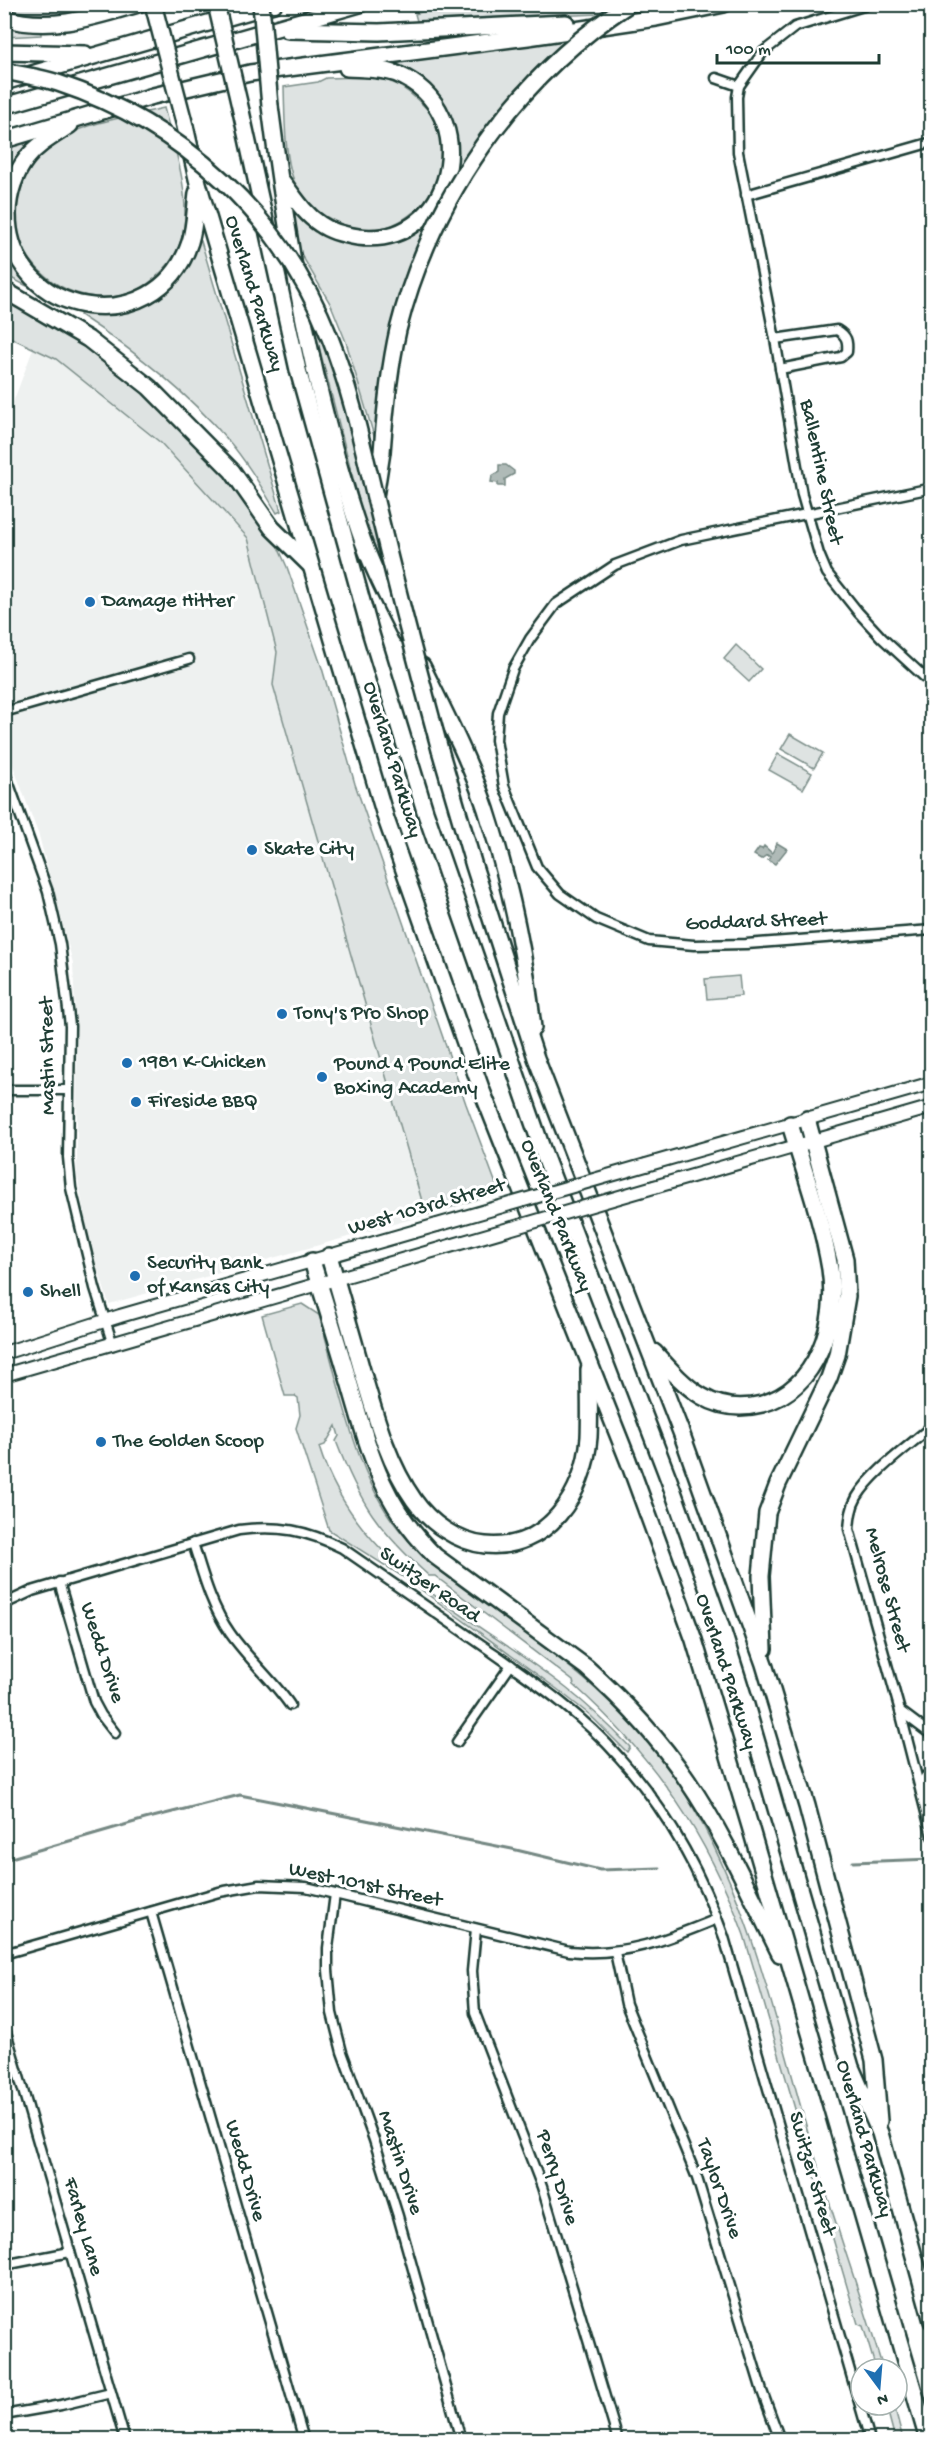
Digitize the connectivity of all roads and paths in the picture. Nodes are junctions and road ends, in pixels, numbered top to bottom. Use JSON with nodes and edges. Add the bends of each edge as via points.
{"nodes":[{"id":1,"x":138,"y":4,"type":"edge"},
{"id":2,"x":153,"y":4,"type":"edge"},
{"id":3,"x":216,"y":4,"type":"edge"},
{"id":4,"x":261,"y":4,"type":"edge"},
{"id":5,"x":274,"y":4,"type":"edge"},
{"id":6,"x":360,"y":4,"type":"edge"},
{"id":7,"x":629,"y":4,"type":"edge"},
{"id":8,"x":724,"y":4,"type":"edge"},
{"id":9,"x":870,"y":4,"type":"edge"},
{"id":10,"x":4,"y":18,"type":"edge"},
{"id":11,"x":616,"y":23,"type":"junction"},
{"id":12,"x":273,"y":29,"type":"junction"},
{"id":13,"x":4,"y":52,"type":"edge"},
{"id":14,"x":100,"y":55,"type":"junction"},
{"id":15,"x":308,"y":66,"type":"junction"},
{"id":16,"x":4,"y":71,"type":"edge"},
{"id":17,"x":716,"y":78,"type":"dead end"},
{"id":18,"x":4,"y":82,"type":"edge"},
{"id":19,"x":739,"y":86,"type":"junction"},
{"id":20,"x":4,"y":106,"type":"edge"},
{"id":21,"x":85,"y":115,"type":"junction"},
{"id":22,"x":4,"y":140,"type":"edge"},
{"id":23,"x":932,"y":142,"type":"edge"},
{"id":24,"x":279,"y":177,"type":"junction"},
{"id":25,"x":198,"y":183,"type":"junction"},
{"id":26,"x":746,"y":195,"type":"junction"},
{"id":27,"x":4,"y":290,"type":"edge"},
{"id":28,"x":775,"y":339,"type":"junction"},
{"id":29,"x":780,"y":369,"type":"junction"},
{"id":30,"x":932,"y":488,"type":"edge"},
{"id":31,"x":375,"y":497,"type":"junction"},
{"id":32,"x":807,"y":514,"type":"junction"},
{"id":33,"x":313,"y":568,"type":"junction"},
{"id":34,"x":189,"y":659,"type":"dead end"},
{"id":35,"x":932,"y":684,"type":"edge"},
{"id":36,"x":4,"y":712,"type":"edge"},
{"id":37,"x":4,"y":770,"type":"edge"},
{"id":38,"x":932,"y":930,"type":"edge"},
{"id":39,"x":536,"y":1058,"type":"junction"},
{"id":40,"x":932,"y":1083,"type":"edge"},
{"id":41,"x":4,"y":1090,"type":"edge"},
{"id":42,"x":68,"y":1090,"type":"junction"},
{"id":43,"x":932,"y":1107,"type":"edge"},
{"id":44,"x":807,"y":1119,"type":"junction"},
{"id":45,"x":790,"y":1124,"type":"junction"},
{"id":46,"x":813,"y":1141,"type":"junction"},
{"id":47,"x":796,"y":1146,"type":"junction"},
{"id":48,"x":328,"y":1256,"type":"junction"},
{"id":49,"x":312,"y":1261,"type":"junction"},
{"id":50,"x":335,"y":1278,"type":"junction"},
{"id":51,"x":320,"y":1284,"type":"junction"},
{"id":52,"x":105,"y":1320,"type":"junction"},
{"id":53,"x":646,"y":1343,"type":"junction"},
{"id":54,"x":112,"y":1345,"type":"junction"},
{"id":55,"x":4,"y":1353,"type":"edge"},
{"id":56,"x":589,"y":1360,"type":"junction"},
{"id":57,"x":4,"y":1375,"type":"edge"},
{"id":58,"x":932,"y":1426,"type":"edge"},
{"id":59,"x":193,"y":1543,"type":"junction"},
{"id":60,"x":59,"y":1582,"type":"junction"},
{"id":61,"x":4,"y":1604,"type":"edge"},
{"id":62,"x":764,"y":1664,"type":"junction"},
{"id":63,"x":511,"y":1665,"type":"junction"},
{"id":64,"x":290,"y":1705,"type":"dead end"},
{"id":65,"x":900,"y":1711,"type":"junction"},
{"id":66,"x":115,"y":1733,"type":"dead end"},
{"id":67,"x":932,"y":1735,"type":"edge"},
{"id":68,"x":457,"y":1742,"type":"dead end"},
{"id":69,"x":932,"y":1771,"type":"edge"},
{"id":70,"x":920,"y":1795,"type":"junction"},
{"id":71,"x":932,"y":1836,"type":"edge"},
{"id":72,"x":335,"y":1894,"type":"junction"},
{"id":73,"x":151,"y":1912,"type":"junction"},
{"id":74,"x":717,"y":1919,"type":"junction"},
{"id":75,"x":476,"y":1929,"type":"junction"},
{"id":76,"x":615,"y":1952,"type":"junction"},
{"id":77,"x":4,"y":1954,"type":"edge"},
{"id":78,"x":797,"y":1988,"type":"junction"},
{"id":79,"x":4,"y":2025,"type":"edge"},
{"id":80,"x":880,"y":2133,"type":"junction"},
{"id":81,"x":70,"y":2252,"type":"junction"},
{"id":82,"x":4,"y":2265,"type":"edge"},
{"id":83,"x":932,"y":2321,"type":"edge"},
{"id":84,"x":111,"y":2393,"type":"junction"},
{"id":85,"x":4,"y":2415,"type":"edge"},
{"id":86,"x":125,"y":2439,"type":"edge"},
{"id":87,"x":304,"y":2439,"type":"edge"},
{"id":88,"x":461,"y":2439,"type":"edge"},
{"id":89,"x":618,"y":2439,"type":"edge"},
{"id":90,"x":780,"y":2439,"type":"edge"},
{"id":91,"x":870,"y":2439,"type":"edge"},
{"id":92,"x":928,"y":2439,"type":"edge"}],
"edges":[{"from":1,"to":10,"type":"highway","via":[[71,23],[36,24]]},
{"from":2,"to":25,"type":"highway","name":"Overland Parkway","bridge":true},
{"from":3,"to":80,"type":"highway","name":"Overland Parkway","bridge":true,"via":[[298,370],[425,811],[545,1157],[702,1572],[746,1705],[851,2067]]},
{"from":4,"to":24,"type":"highway","bridge":true},
{"from":5,"to":14,"type":"highway"},
{"from":6,"to":12,"type":"highway"},
{"from":7,"to":31,"type":"highway","bridge":true,"via":[[588,34],[527,91],[487,139],[444,209],[420,262],[398,330]]},
{"from":8,"to":11,"type":"highway"},
{"from":9,"to":19,"type":"street","via":[[795,27],[763,52]]},
{"from":11,"to":12,"type":"highway","via":[[379,32]]},
{"from":11,"to":15,"type":"highway"},
{"from":12,"to":20,"type":"highway"},
{"from":13,"to":14,"type":"highway"},
{"from":14,"to":18,"type":"highway"},
{"from":15,"to":21,"type":"highway","via":[[198,84]]},
{"from":15,"to":24,"type":"highway","via":[[379,70],[396,74],[421,88],[438,109],[449,135],[447,179],[436,202],[419,219],[394,233],[367,238],[321,225]]},
{"from":16,"to":31,"type":"highway","bridge":true,"via":[[56,82],[148,123],[212,169],[261,220],[303,280],[331,339],[350,394]]},
{"from":17,"to":19,"type":"street"},
{"from":19,"to":26,"type":"street","name":"Ballentine Street","via":[[738,152]]},
{"from":21,"to":22,"type":"highway"},
{"from":21,"to":25,"type":"highway","via":[[27,158],[10,194],[8,220],[13,244],[25,267],[45,289],[86,307],[127,304],[152,292],[173,274],[190,243]]},
{"from":23,"to":26,"type":"street"},
{"from":24,"to":39,"type":"highway","via":[[319,390],[358,530],[459,743],[485,808],[506,879],[527,976]]},
{"from":25,"to":33,"type":"highway","name":"Overland Parkway"},
{"from":26,"to":28,"type":"street","name":"Ballentine Street"},
{"from":27,"to":33,"type":"highway","via":[[88,339],[149,387],[232,471],[272,528]]},
{"from":28,"to":29,"type":"street","name":"Ballentine Street"},
{"from":28,"to":29,"type":"street","via":[[837,330],[848,342],[847,352],[841,357]]},
{"from":29,"to":32,"type":"street","name":"Ballentine Street"},
{"from":30,"to":32,"type":"street","name":"Goddard Street"},
{"from":31,"to":39,"type":"highway","bridge":true,"via":[[440,750]]},
{"from":32,"to":35,"type":"street","name":"Ballentine Street","via":[[827,573],[882,638]]},
{"from":32,"to":38,"type":"street","name":"Goddard Street","via":[[681,540],[615,565],[556,604],[513,669],[498,713],[496,740],[504,786],[537,867],[560,894],[596,919],[649,941],[719,946]]},
{"from":33,"to":56,"type":"highway","name":"Overland Parkway","via":[[386,819],[482,1091]]},
{"from":34,"to":36,"type":"street"},
{"from":37,"to":42,"type":"street","name":"Mastin Street","via":[[48,892],[60,944],[69,1023]]},
{"from":39,"to":53,"type":"highway"},
{"from":40,"to":44,"type":"main road","name":"West 103rd Street"},
{"from":41,"to":42,"type":"street"},
{"from":42,"to":52,"type":"street","name":"Mastin Street","via":[[71,1188]]},
{"from":43,"to":46,"type":"main road","name":"West 103rd Street"},
{"from":44,"to":45,"type":"main road","name":"West 103rd Street"},
{"from":44,"to":46,"type":"highway"},
{"from":45,"to":47,"type":"highway"},
{"from":45,"to":48,"type":"main road","name":"West 103rd Street","bridge":true},
{"from":46,"to":47,"type":"main road","name":"West 103rd Street"},
{"from":46,"to":62,"type":"highway","via":[[845,1259],[848,1296],[829,1378],[767,1513],[761,1576]]},
{"from":47,"to":50,"type":"main road","name":"West 103rd Street","bridge":true},
{"from":47,"to":53,"type":"highway","via":[[822,1236],[831,1286],[823,1342],[804,1378],[770,1401],[748,1407],[720,1404],[684,1385]]},
{"from":48,"to":49,"type":"main road","name":"West 103rd Street"},
{"from":48,"to":50,"type":"highway"},
{"from":49,"to":51,"type":"highway"},
{"from":49,"to":52,"type":"main road","name":"West 103rd Street"},
{"from":50,"to":51,"type":"main road","name":"West 103rd Street"},
{"from":50,"to":56,"type":"highway","via":[[381,1435],[401,1479],[429,1517],[468,1542],[504,1546],[526,1540],[550,1526],[567,1506],[579,1480],[589,1439]]},
{"from":51,"to":54,"type":"main road","name":"West 103rd Street"},
{"from":51,"to":78,"type":"highway","via":[[373,1462],[395,1508],[435,1556],[586,1667],[657,1740],[719,1832]]},
{"from":52,"to":54,"type":"street","name":"Mastin Street"},
{"from":52,"to":55,"type":"main road","name":"West 103rd Street"},
{"from":53,"to":62,"type":"highway"},
{"from":54,"to":57,"type":"main road","name":"West 103rd Street"},
{"from":56,"to":78,"type":"highway","name":"Overland Parkway","via":[[694,1640]]},
{"from":58,"to":65,"type":"street","name":"Melrose Street","via":[[866,1485],[856,1498],[849,1529]]},
{"from":59,"to":60,"type":"street","name":"Switzer Road"},
{"from":59,"to":63,"type":"street","name":"Switzer Road","via":[[263,1527],[320,1536]]},
{"from":59,"to":64,"type":"street","via":[[212,1600],[230,1633]]},
{"from":60,"to":61,"type":"street","name":"Switzer Road"},
{"from":60,"to":66,"type":"street","name":"Wedd Drive","via":[[94,1702]]},
{"from":62,"to":80,"type":"highway","via":[[807,1806],[874,2060]]},
{"from":63,"to":68,"type":"street"},
{"from":63,"to":74,"type":"street","name":"Switzer Road","via":[[578,1717],[642,1784],[682,1842]]},
{"from":65,"to":67,"type":"street"},
{"from":65,"to":70,"type":"street","name":"Melrose Street"},
{"from":69,"to":70,"type":"street","via":[[925,1777]]},
{"from":70,"to":71,"type":"street","name":"Melrose Street"},
{"from":72,"to":73,"type":"street","name":"West 101st Street","via":[[306,1887],[259,1885]]},
{"from":72,"to":75,"type":"street","name":"West 101st Street"},
{"from":72,"to":88,"type":"street","name":"Mastin Drive","via":[[328,1948],[332,2013],[398,2216]]},
{"from":73,"to":77,"type":"street","name":"West 101st Street"},
{"from":73,"to":87,"type":"street","name":"Wedd Drive"},
{"from":74,"to":76,"type":"street","name":"West 101st Street","via":[[645,1946]]},
{"from":74,"to":91,"type":"street","name":"Switzer Street"},
{"from":75,"to":76,"type":"street","name":"West 101st Street","via":[[569,1951]]},
{"from":75,"to":89,"type":"street","name":"Perry Drive","via":[[472,1971],[475,2013],[542,2187]]},
{"from":76,"to":90,"type":"street","name":"Taylor Drive","via":[[626,2004],[697,2178]]},
{"from":78,"to":92,"type":"highway","name":"Overland Parkway"},
{"from":79,"to":81,"type":"street","name":"Farley Lane"},
{"from":80,"to":83,"type":"highway","name":"Overland Parkway"},
{"from":81,"to":82,"type":"street"},
{"from":81,"to":84,"type":"street","name":"Farley Lane"},
{"from":84,"to":85,"type":"street"},
{"from":84,"to":86,"type":"street","name":"Farley Lane"}]}
